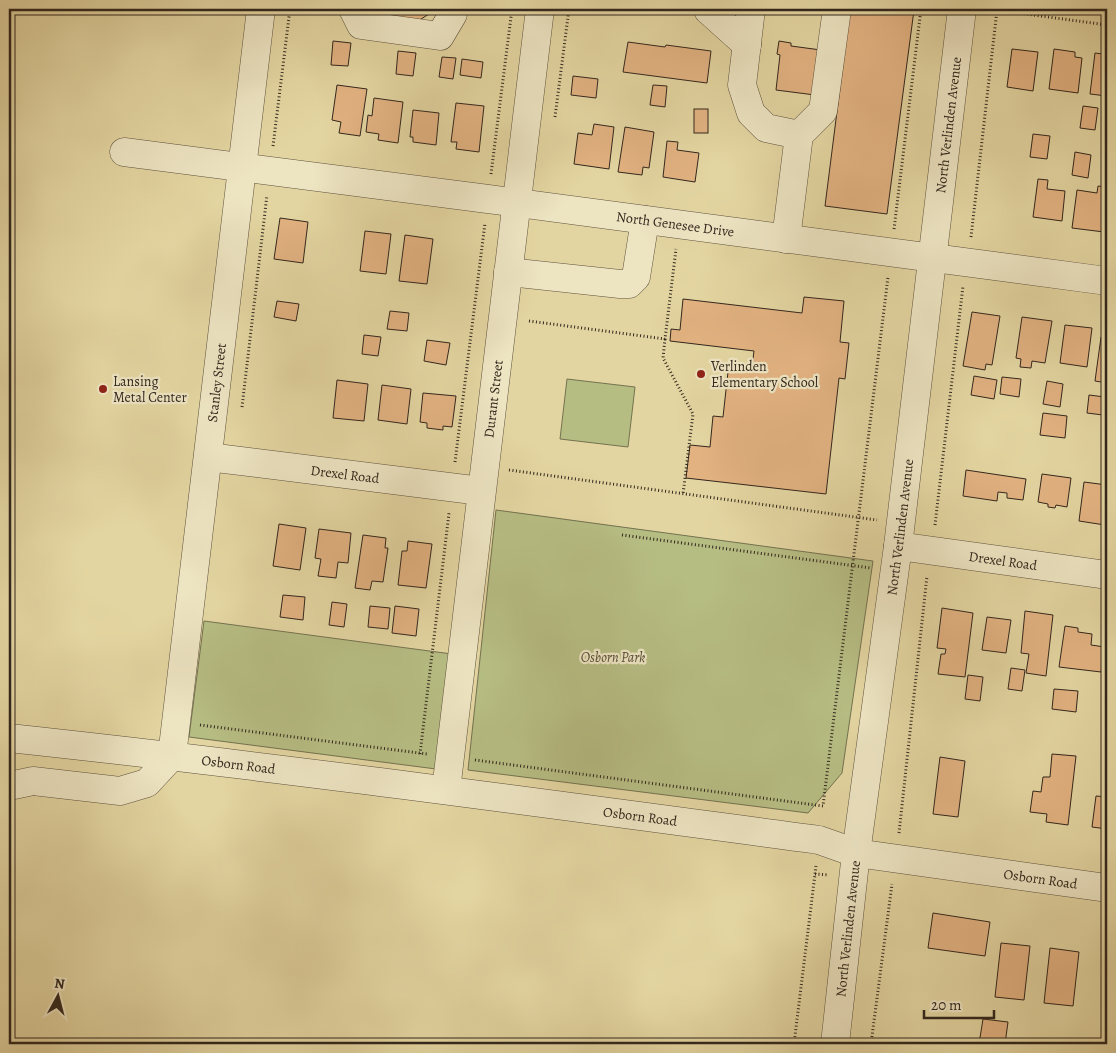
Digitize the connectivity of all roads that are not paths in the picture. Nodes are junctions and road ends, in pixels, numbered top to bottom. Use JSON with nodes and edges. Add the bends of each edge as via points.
{"nodes":[{"id":1,"x":261,"y":9,"type":"edge"},
{"id":2,"x":353,"y":9,"type":"edge"},
{"id":3,"x":454,"y":9,"type":"edge"},
{"id":4,"x":540,"y":9,"type":"edge"},
{"id":5,"x":704,"y":9,"type":"edge"},
{"id":6,"x":751,"y":9,"type":"edge"},
{"id":7,"x":837,"y":9,"type":"edge"},
{"id":8,"x":962,"y":9,"type":"edge"},
{"id":9,"x":747,"y":45,"type":"junction"},
{"id":10,"x":799,"y":134,"type":"junction"},
{"id":11,"x":124,"y":152,"type":"dead end"},
{"id":12,"x":243,"y":167,"type":"junction"},
{"id":13,"x":516,"y":202,"type":"junction"},
{"id":14,"x":645,"y":220,"type":"junction"},
{"id":15,"x":786,"y":239,"type":"junction"},
{"id":16,"x":932,"y":258,"type":"junction"},
{"id":17,"x":508,"y":272,"type":"junction"},
{"id":18,"x":1107,"y":282,"type":"edge"},
{"id":19,"x":208,"y":457,"type":"junction"},
{"id":20,"x":482,"y":479,"type":"junction"},
{"id":21,"x":898,"y":547,"type":"junction"},
{"id":22,"x":1107,"y":575,"type":"edge"},
{"id":23,"x":9,"y":738,"type":"edge"},
{"id":24,"x":172,"y":756,"type":"junction"},
{"id":25,"x":9,"y":786,"type":"edge"},
{"id":26,"x":446,"y":790,"type":"junction"},
{"id":27,"x":856,"y":853,"type":"junction"},
{"id":28,"x":1107,"y":888,"type":"edge"},
{"id":29,"x":835,"y":1044,"type":"edge"}],
"edges":[{"from":1,"to":12,"type":"street","name":"Stanley Street"},
{"from":2,"to":3,"type":"street","via":[[362,25],[440,36]]},
{"from":4,"to":13,"type":"street","name":"Durant Street"},
{"from":5,"to":9,"type":"street"},
{"from":6,"to":9,"type":"street"},
{"from":7,"to":10,"type":"street","via":[[824,111]]},
{"from":8,"to":16,"type":"street","name":"North Verlinden Avenue"},
{"from":9,"to":10,"type":"street","via":[[742,85],[751,113],[766,128]]},
{"from":10,"to":15,"type":"street"},
{"from":11,"to":12,"type":"street","name":"North Genesee Drive"},
{"from":12,"to":13,"type":"street","name":"North Genesee Drive"},
{"from":12,"to":19,"type":"street","name":"Stanley Street"},
{"from":13,"to":14,"type":"street","name":"North Genesee Drive"},
{"from":13,"to":17,"type":"street","name":"Durant Street"},
{"from":14,"to":15,"type":"street","name":"North Genesee Drive"},
{"from":14,"to":17,"type":"street","via":[[636,277],[629,284]]},
{"from":15,"to":16,"type":"street","name":"North Genesee Drive"},
{"from":16,"to":18,"type":"street","name":"North Genesee Drive"},
{"from":16,"to":21,"type":"street","name":"North Verlinden Avenue"},
{"from":17,"to":20,"type":"street","name":"Durant Street"},
{"from":19,"to":20,"type":"street","name":"Drexel Road"},
{"from":19,"to":24,"type":"street","name":"Stanley Street"},
{"from":20,"to":26,"type":"street","name":"Durant Street"},
{"from":21,"to":22,"type":"street","name":"Drexel Road","via":[[932,567]]},
{"from":21,"to":27,"type":"street","name":"North Verlinden Avenue"},
{"from":23,"to":24,"type":"street","name":"Osborn Road"},
{"from":24,"to":25,"type":"street","via":[[147,783],[120,791],[33,781]]},
{"from":24,"to":26,"type":"street","name":"Osborn Road"},
{"from":26,"to":27,"type":"street","name":"Osborn Road","via":[[819,840]]},
{"from":27,"to":28,"type":"street","name":"Osborn Road"},
{"from":27,"to":29,"type":"street","name":"North Verlinden Avenue"}]}
